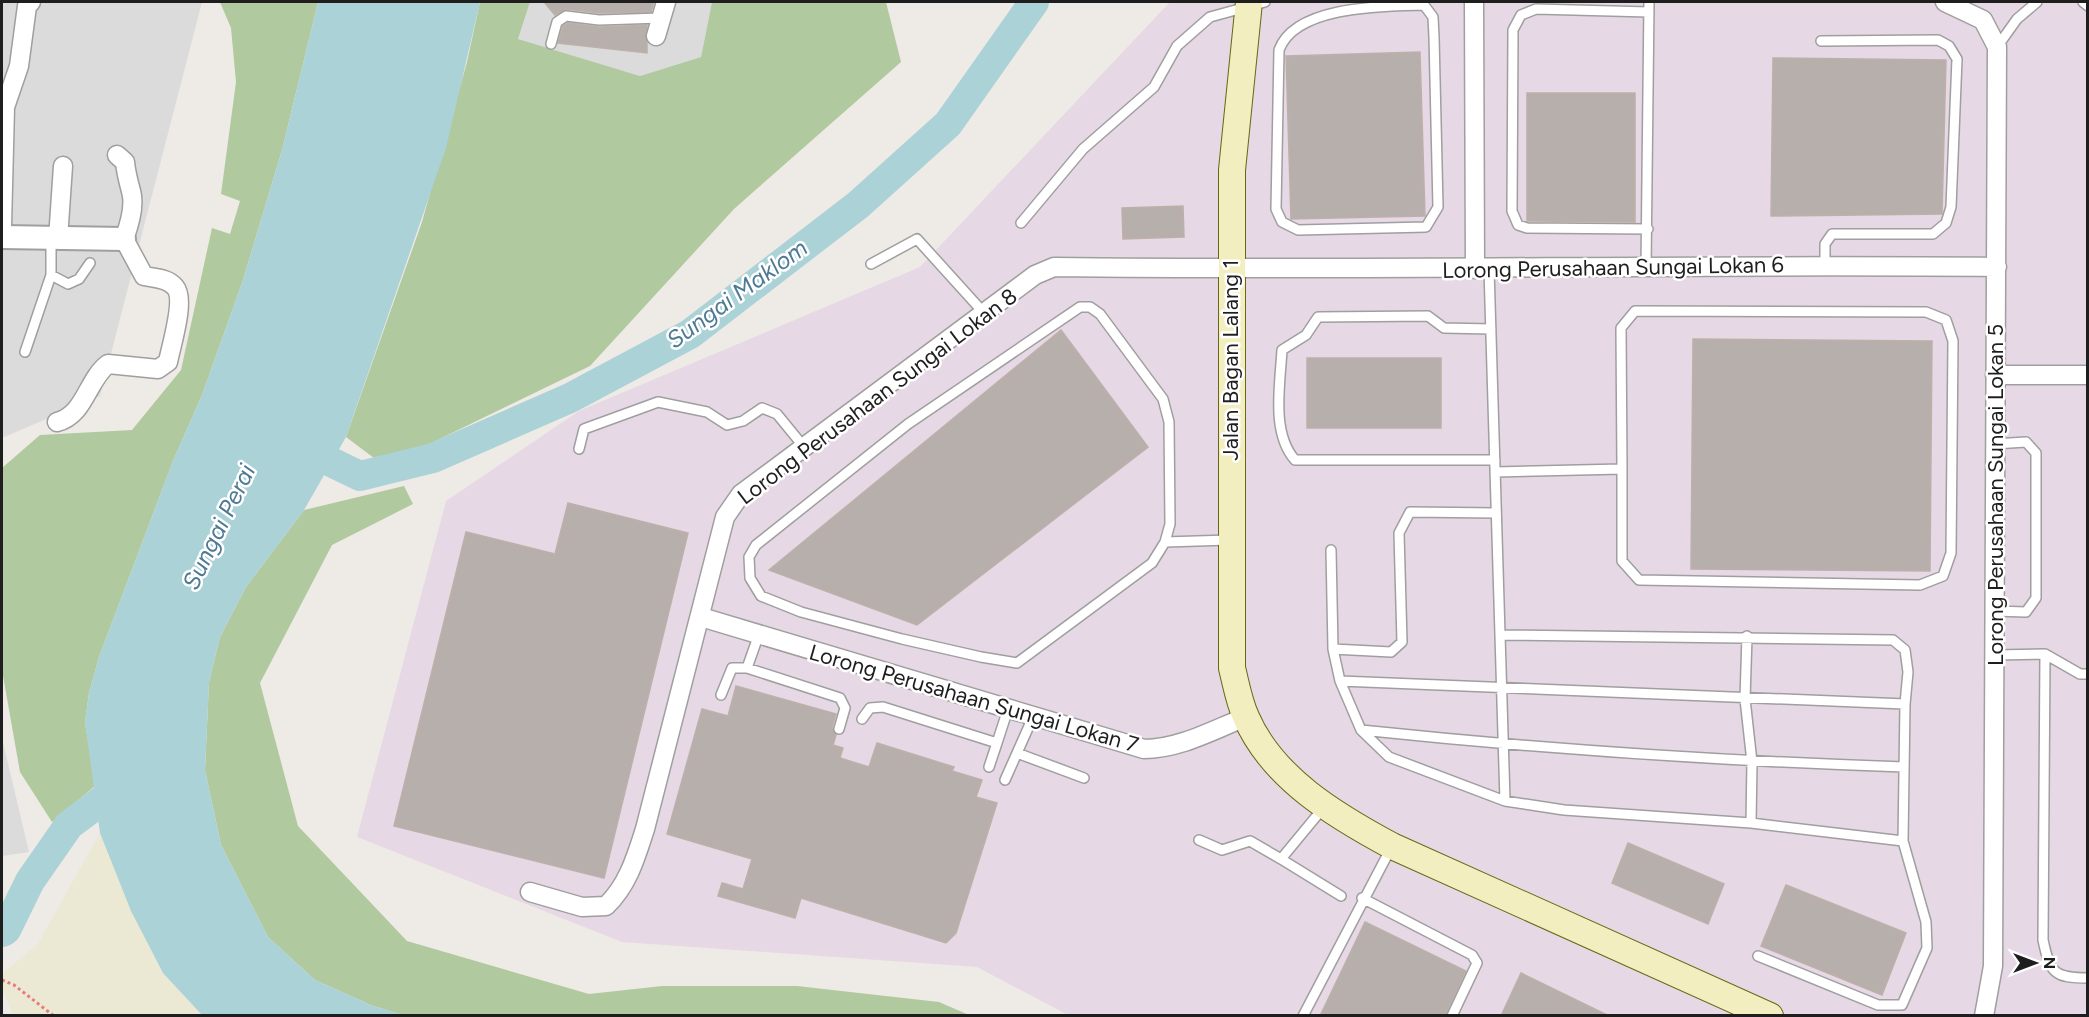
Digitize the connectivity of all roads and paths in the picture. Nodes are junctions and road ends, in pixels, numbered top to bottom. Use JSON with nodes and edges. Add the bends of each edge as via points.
{"nodes":[{"id":1,"x":31,"y":2,"type":"edge"},
{"id":2,"x":1474,"y":2,"type":"edge"},
{"id":3,"x":1945,"y":2,"type":"edge"},
{"id":4,"x":2037,"y":2,"type":"edge"},
{"id":5,"x":2083,"y":2,"type":"edge"},
{"id":6,"x":1254,"y":3,"type":"edge"},
{"id":7,"x":1365,"y":4,"type":"edge"},
{"id":8,"x":2088,"y":6,"type":"edge"},
{"id":9,"x":1649,"y":7,"type":"edge"},
{"id":10,"x":663,"y":10,"type":"edge"},
{"id":11,"x":656,"y":36,"type":"dead end"},
{"id":12,"x":1821,"y":41,"type":"dead end"},
{"id":13,"x":551,"y":44,"type":"dead end"},
{"id":14,"x":1997,"y":47,"type":"junction"},
{"id":15,"x":117,"y":155,"type":"dead end"},
{"id":16,"x":63,"y":166,"type":"dead end"},
{"id":17,"x":1021,"y":223,"type":"dead end"},
{"id":18,"x":2,"y":226,"type":"edge"},
{"id":19,"x":1648,"y":229,"type":"junction"},
{"id":20,"x":2,"y":237,"type":"edge"},
{"id":21,"x":54,"y":239,"type":"junction"},
{"id":22,"x":124,"y":239,"type":"junction"},
{"id":23,"x":90,"y":263,"type":"dead end"},
{"id":24,"x":872,"y":264,"type":"dead end"},
{"id":25,"x":1825,"y":265,"type":"junction"},
{"id":26,"x":1997,"y":267,"type":"junction"},
{"id":27,"x":1646,"y":268,"type":"junction"},
{"id":28,"x":1230,"y":269,"type":"junction"},
{"id":29,"x":1482,"y":269,"type":"junction"},
{"id":30,"x":51,"y":275,"type":"junction"},
{"id":31,"x":984,"y":313,"type":"junction"},
{"id":32,"x":1491,"y":329,"type":"junction"},
{"id":33,"x":25,"y":352,"type":"dead end"},
{"id":34,"x":1995,"y":375,"type":"junction"},
{"id":35,"x":2088,"y":375,"type":"edge"},
{"id":36,"x":57,"y":423,"type":"dead end"},
{"id":37,"x":1994,"y":444,"type":"junction"},
{"id":38,"x":804,"y":447,"type":"junction"},
{"id":39,"x":579,"y":449,"type":"dead end"},
{"id":40,"x":1495,"y":460,"type":"junction"},
{"id":41,"x":1622,"y":469,"type":"junction"},
{"id":42,"x":1495,"y":472,"type":"junction"},
{"id":43,"x":1496,"y":513,"type":"junction"},
{"id":44,"x":1230,"y":540,"type":"junction"},
{"id":45,"x":1165,"y":542,"type":"junction"},
{"id":46,"x":1331,"y":550,"type":"dead end"},
{"id":47,"x":1995,"y":611,"type":"junction"},
{"id":48,"x":701,"y":617,"type":"junction"},
{"id":49,"x":759,"y":634,"type":"junction"},
{"id":50,"x":1500,"y":635,"type":"junction"},
{"id":51,"x":1747,"y":636,"type":"junction"},
{"id":52,"x":1333,"y":649,"type":"junction"},
{"id":53,"x":2045,"y":654,"type":"junction"},
{"id":54,"x":1995,"y":655,"type":"junction"},
{"id":55,"x":747,"y":668,"type":"junction"},
{"id":56,"x":2088,"y":674,"type":"edge"},
{"id":57,"x":1340,"y":681,"type":"junction"},
{"id":58,"x":1502,"y":687,"type":"junction"},
{"id":59,"x":721,"y":695,"type":"dead end"},
{"id":60,"x":1745,"y":699,"type":"junction"},
{"id":61,"x":1905,"y":704,"type":"junction"},
{"id":62,"x":1008,"y":709,"type":"junction"},
{"id":63,"x":1033,"y":717,"type":"junction"},
{"id":64,"x":1246,"y":717,"type":"junction"},
{"id":65,"x":862,"y":719,"type":"dead end"},
{"id":66,"x":839,"y":729,"type":"dead end"},
{"id":67,"x":1361,"y":730,"type":"junction"},
{"id":68,"x":997,"y":742,"type":"junction"},
{"id":69,"x":1503,"y":745,"type":"junction"},
{"id":70,"x":1017,"y":753,"type":"junction"},
{"id":71,"x":1752,"y":762,"type":"junction"},
{"id":72,"x":989,"y":767,"type":"dead end"},
{"id":73,"x":1904,"y":768,"type":"junction"},
{"id":74,"x":1084,"y":778,"type":"dead end"},
{"id":75,"x":1005,"y":780,"type":"dead end"},
{"id":76,"x":1505,"y":801,"type":"junction"},
{"id":77,"x":1324,"y":807,"type":"junction"},
{"id":78,"x":1751,"y":823,"type":"junction"},
{"id":79,"x":1199,"y":840,"type":"dead end"},
{"id":80,"x":1903,"y":841,"type":"junction"},
{"id":81,"x":1392,"y":846,"type":"junction"},
{"id":82,"x":1281,"y":859,"type":"junction"},
{"id":83,"x":530,"y":892,"type":"dead end"},
{"id":84,"x":1341,"y":896,"type":"dead end"},
{"id":85,"x":1362,"y":898,"type":"junction"},
{"id":86,"x":1758,"y":956,"type":"dead end"},
{"id":87,"x":2088,"y":978,"type":"edge"},
{"id":88,"x":2,"y":980,"type":"edge"},
{"id":89,"x":54,"y":1016,"type":"edge"},
{"id":90,"x":1303,"y":1016,"type":"edge"},
{"id":91,"x":1452,"y":1016,"type":"edge"},
{"id":92,"x":1770,"y":1016,"type":"edge"},
{"id":93,"x":1984,"y":1016,"type":"edge"}],
"edges":[{"from":1,"to":18,"type":"street","via":[[27,6],[19,66],[5,107]]},
{"from":2,"to":29,"type":"street"},
{"from":3,"to":14,"type":"street","name":"Lorong Perusahaan Sungai Lokan 5","via":[[1983,20]]},
{"from":4,"to":14,"type":"lane","via":[[2017,19]]},
{"from":5,"to":8,"type":"lane"},
{"from":6,"to":17,"type":"lane","via":[[1210,17],[1177,46],[1154,87],[1083,149]]},
{"from":6,"to":28,"type":"main road","name":"Jalan Bagan Lalang 1","via":[[1232,170]]},
{"from":7,"to":7,"type":"lane","via":[[1424,5],[1433,17],[1438,207],[1426,227],[1298,230],[1282,222],[1276,209],[1279,50],[1289,35],[1312,19]]},
{"from":9,"to":19,"type":"lane"},
{"from":9,"to":19,"type":"lane","via":[[1536,9],[1521,15],[1513,30],[1512,200],[1518,225],[1527,228]]},
{"from":10,"to":11,"type":"street"},
{"from":10,"to":13,"type":"lane","via":[[599,21],[566,16],[557,22]]},
{"from":12,"to":25,"type":"lane","via":[[1938,40],[1949,46],[1957,59],[1951,207],[1946,223],[1933,234],[1832,234],[1825,244]]},
{"from":14,"to":26,"type":"street","name":"Lorong Perusahaan Sungai Lokan 5"},
{"from":15,"to":22,"type":"street","via":[[126,162],[131,192],[129,226]]},
{"from":16,"to":21,"type":"street"},
{"from":19,"to":27,"type":"lane"},
{"from":20,"to":21,"type":"street"},
{"from":21,"to":22,"type":"street"},
{"from":21,"to":30,"type":"lane"},
{"from":22,"to":36,"type":"street","via":[[144,276],[164,280],[179,293],[168,362],[158,369],[108,364],[98,372],[89,394],[64,421]]},
{"from":23,"to":30,"type":"lane","via":[[79,279],[68,284]]},
{"from":24,"to":31,"type":"lane","via":[[917,239]]},
{"from":25,"to":26,"type":"street","name":"Lorong Perusahaan Sungai Lokan 6"},
{"from":25,"to":27,"type":"street","name":"Lorong Perusahaan Sungai Lokan 6"},
{"from":26,"to":34,"type":"street","name":"Lorong Perusahaan Sungai Lokan 5"},
{"from":27,"to":29,"type":"street","name":"Lorong Perusahaan Sungai Lokan 6"},
{"from":28,"to":29,"type":"street","name":"Lorong Perusahaan Sungai Lokan 6"},
{"from":28,"to":31,"type":"street","name":"Lorong Perusahaan Sungai Lokan 8","via":[[1054,267],[1035,275]]},
{"from":28,"to":44,"type":"main road","name":"Jalan Bagan Lalang 1"},
{"from":29,"to":32,"type":"lane"},
{"from":30,"to":33,"type":"lane"},
{"from":31,"to":38,"type":"street","name":"Lorong Perusahaan Sungai Lokan 8"},
{"from":32,"to":40,"type":"lane"},
{"from":32,"to":40,"type":"lane","via":[[1444,328],[1428,316],[1318,317],[1306,335],[1282,350],[1280,424],[1285,448],[1295,460]]},
{"from":34,"to":35,"type":"street"},
{"from":34,"to":37,"type":"street","name":"Lorong Perusahaan Sungai Lokan 5"},
{"from":37,"to":47,"type":"street","name":"Lorong Perusahaan Sungai Lokan 5"},
{"from":37,"to":47,"type":"lane","via":[[2026,442],[2036,453],[2036,598],[2026,612]]},
{"from":38,"to":39,"type":"lane","via":[[777,414],[762,408],[743,421],[727,425],[707,411],[658,402],[584,429]]},
{"from":38,"to":48,"type":"street","name":"Lorong Perusahaan Sungai Lokan 8","via":[[741,494],[725,517]]},
{"from":40,"to":42,"type":"lane"},
{"from":41,"to":41,"type":"lane","via":[[1622,561],[1639,579],[1920,585],[1943,576],[1951,553],[1953,341],[1946,320],[1926,312],[1635,311],[1621,328]]},
{"from":41,"to":42,"type":"lane"},
{"from":42,"to":43,"type":"lane"},
{"from":43,"to":50,"type":"lane"},
{"from":43,"to":52,"type":"lane","via":[[1410,512],[1400,533],[1402,642],[1391,652]]},
{"from":44,"to":45,"type":"lane"},
{"from":44,"to":64,"type":"main road","name":"Jalan Bagan Lalang 1","via":[[1232,668]]},
{"from":45,"to":45,"type":"lane","via":[[1152,562],[1017,663],[801,612],[761,596],[750,578],[750,557],[756,545],[908,424],[1080,307],[1090,307],[1100,314],[1163,399],[1170,422],[1171,447],[1170,524]]},
{"from":46,"to":52,"type":"lane"},
{"from":47,"to":54,"type":"street","name":"Lorong Perusahaan Sungai Lokan 5"},
{"from":48,"to":49,"type":"street","name":"Lorong Perusahaan Sungai Lokan 7"},
{"from":48,"to":83,"type":"street","name":"Lorong Perusahaan Sungai Lokan 8","via":[[645,829],[631,872],[617,897],[606,906],[595,908]]},
{"from":49,"to":55,"type":"lane"},
{"from":49,"to":62,"type":"street","name":"Lorong Perusahaan Sungai Lokan 7"},
{"from":50,"to":51,"type":"lane"},
{"from":50,"to":58,"type":"lane"},
{"from":51,"to":60,"type":"lane"},
{"from":51,"to":61,"type":"lane","via":[[1893,640],[1905,650]]},
{"from":52,"to":57,"type":"lane"},
{"from":53,"to":54,"type":"lane"},
{"from":53,"to":56,"type":"lane","via":[[2080,674]]},
{"from":53,"to":87,"type":"lane","via":[[2043,940],[2049,967],[2064,978]]},
{"from":54,"to":93,"type":"street","name":"Lorong Perusahaan Sungai Lokan 5","via":[[1993,966]]},
{"from":55,"to":59,"type":"lane","via":[[732,668]]},
{"from":55,"to":66,"type":"lane","via":[[840,698],[845,708]]},
{"from":57,"to":58,"type":"lane"},
{"from":57,"to":67,"type":"lane"},
{"from":58,"to":60,"type":"lane"},
{"from":58,"to":69,"type":"lane"},
{"from":60,"to":61,"type":"lane"},
{"from":60,"to":71,"type":"lane"},
{"from":61,"to":73,"type":"lane"},
{"from":62,"to":63,"type":"street","name":"Lorong Perusahaan Sungai Lokan 7"},
{"from":62,"to":68,"type":"lane"},
{"from":63,"to":64,"type":"street","name":"Lorong Perusahaan Sungai Lokan 7","via":[[1143,749],[1161,749]]},
{"from":63,"to":70,"type":"lane"},
{"from":64,"to":77,"type":"main road","name":"Jalan Bagan Lalang 1","via":[[1269,756]]},
{"from":65,"to":68,"type":"lane","via":[[870,708],[883,707]]},
{"from":67,"to":69,"type":"lane"},
{"from":67,"to":76,"type":"lane","via":[[1389,757]]},
{"from":68,"to":72,"type":"lane"},
{"from":69,"to":71,"type":"lane"},
{"from":69,"to":76,"type":"lane"},
{"from":70,"to":74,"type":"lane"},
{"from":70,"to":75,"type":"lane"},
{"from":71,"to":73,"type":"lane"},
{"from":71,"to":78,"type":"lane"},
{"from":73,"to":80,"type":"lane"},
{"from":76,"to":78,"type":"lane","via":[[1563,810]]},
{"from":77,"to":81,"type":"main road","name":"Jalan Bagan Lalang 1"},
{"from":77,"to":82,"type":"lane"},
{"from":78,"to":80,"type":"lane"},
{"from":79,"to":82,"type":"lane","via":[[1222,850],[1250,842]]},
{"from":80,"to":86,"type":"lane","via":[[1926,922],[1927,948],[1902,1005],[1878,1005]]},
{"from":81,"to":85,"type":"lane"},
{"from":81,"to":92,"type":"main road","name":"Jalan Bagan Lalang 1"},
{"from":82,"to":84,"type":"lane"},
{"from":85,"to":90,"type":"lane"},
{"from":85,"to":91,"type":"lane","via":[[1472,955],[1477,963]]},
{"from":88,"to":89,"type":"path","via":[[14,984]]}]}
